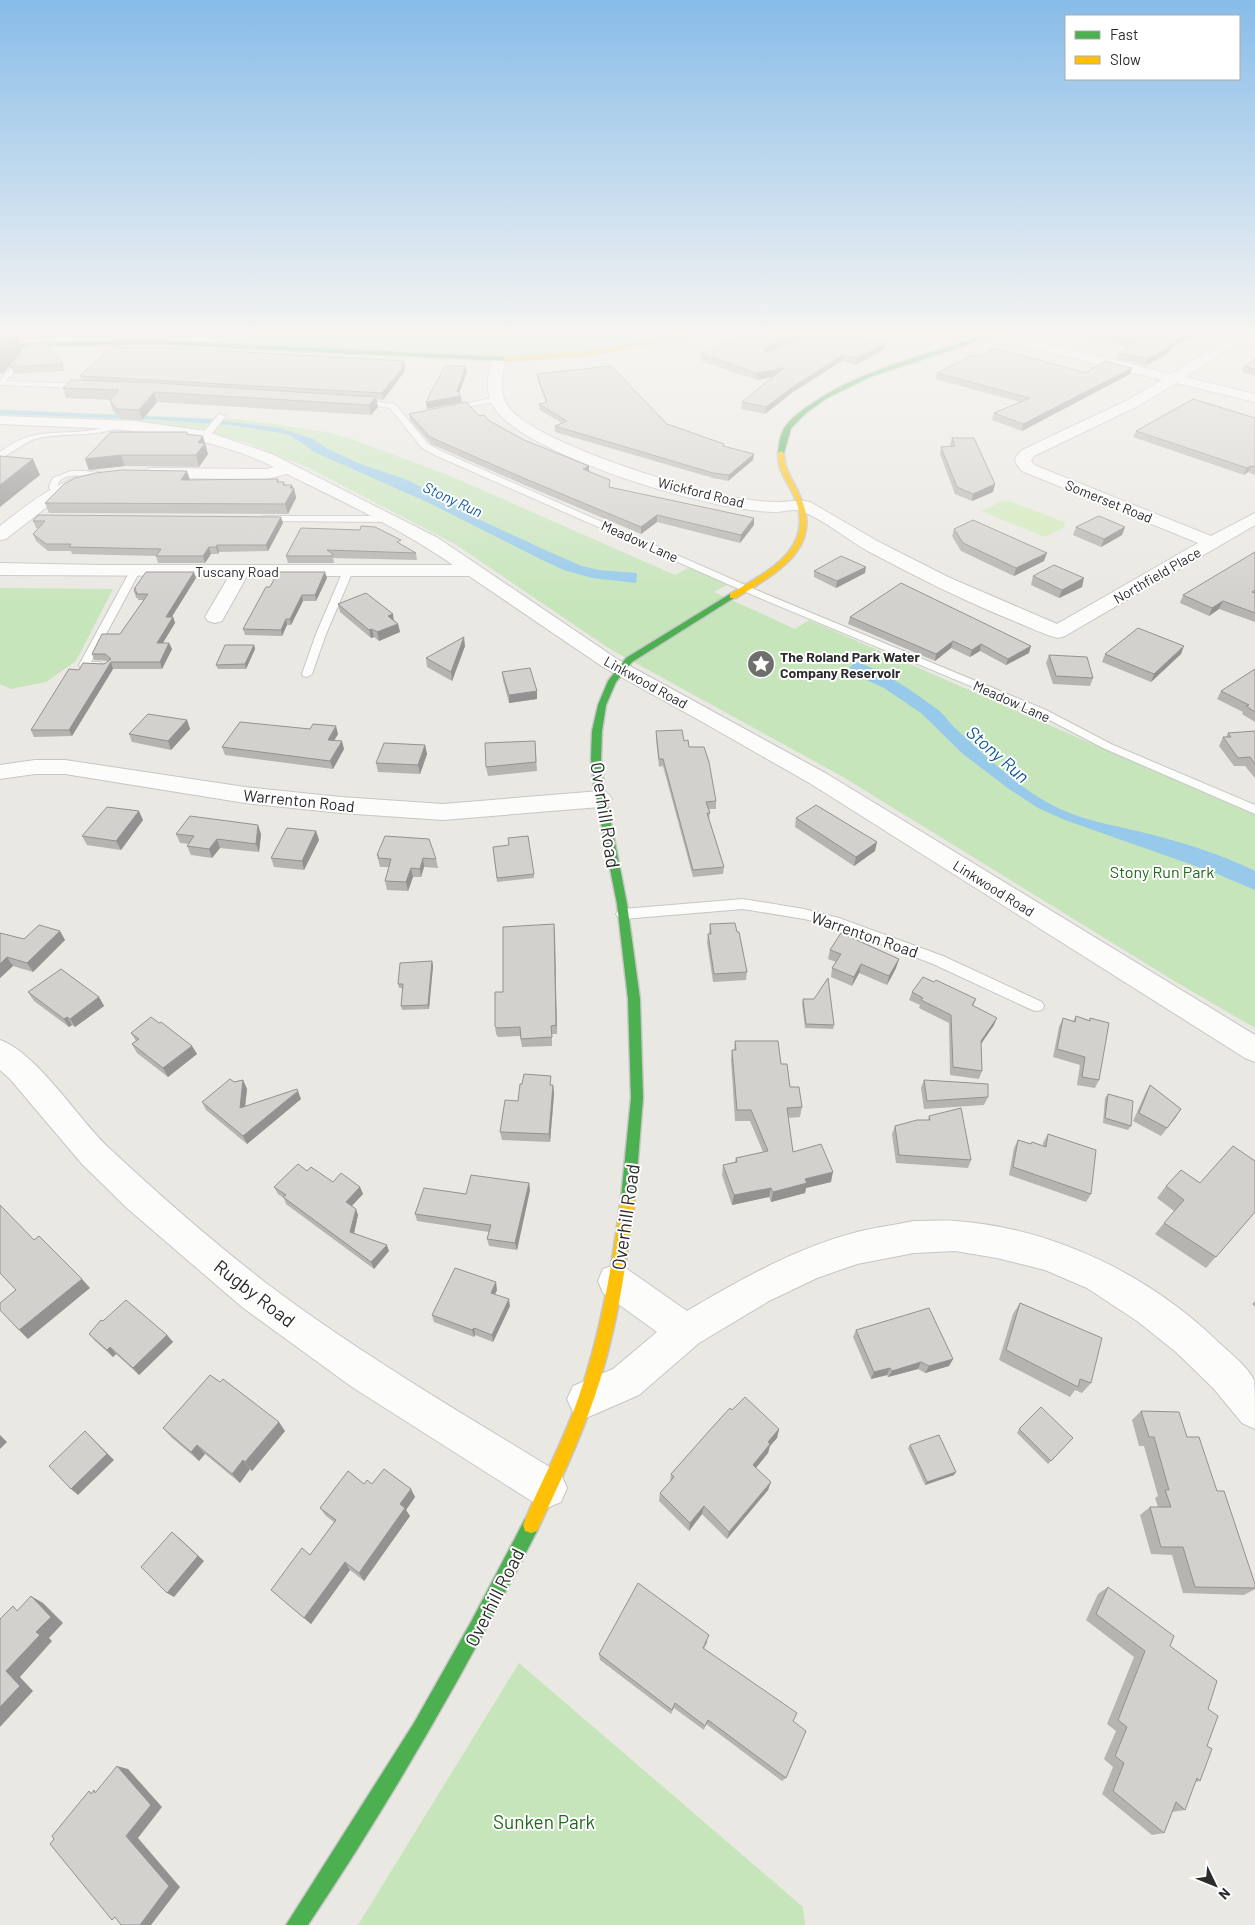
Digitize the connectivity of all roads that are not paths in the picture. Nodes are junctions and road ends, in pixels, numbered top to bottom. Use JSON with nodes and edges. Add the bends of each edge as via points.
{"nodes":[{"id":1,"x":113,"y":425,"type":"edge"},
{"id":2,"x":117,"y":425,"type":"junction"},
{"id":3,"x":215,"y":425,"type":"edge"},
{"id":4,"x":412,"y":425,"type":"edge"},
{"id":5,"x":520,"y":425,"type":"edge"},
{"id":6,"x":790,"y":425,"type":"edge"},
{"id":7,"x":1089,"y":425,"type":"edge"},
{"id":8,"x":208,"y":434,"type":"junction"},
{"id":9,"x":0,"y":456,"type":"edge"},
{"id":10,"x":288,"y":469,"type":"junction"},
{"id":11,"x":134,"y":473,"type":"edge"},
{"id":12,"x":104,"y":475,"type":"edge"},
{"id":13,"x":802,"y":505,"type":"junction"},
{"id":14,"x":1255,"y":518,"type":"edge"},
{"id":15,"x":254,"y":519,"type":"edge"},
{"id":16,"x":390,"y":519,"type":"junction"},
{"id":17,"x":846,"y":531,"type":"junction"},
{"id":18,"x":804,"y":534,"type":"junction"},
{"id":19,"x":0,"y":535,"type":"edge"},
{"id":20,"x":1213,"y":543,"type":"junction"},
{"id":21,"x":1,"y":568,"type":"edge"},
{"id":22,"x":475,"y":570,"type":"junction"},
{"id":23,"x":135,"y":571,"type":"junction"},
{"id":24,"x":241,"y":571,"type":"junction"},
{"id":25,"x":348,"y":571,"type":"junction"},
{"id":26,"x":746,"y":588,"type":"junction"},
{"id":27,"x":215,"y":618,"type":"dead end"},
{"id":28,"x":107,"y":665,"type":"edge"},
{"id":29,"x":620,"y":669,"type":"junction"},
{"id":30,"x":307,"y":674,"type":"dead end"},
{"id":31,"x":0,"y":772,"type":"edge"},
{"id":32,"x":600,"y":799,"type":"junction"},
{"id":33,"x":1255,"y":810,"type":"edge"},
{"id":34,"x":623,"y":914,"type":"junction"},
{"id":35,"x":1037,"y":1006,"type":"dead end"},
{"id":36,"x":1255,"y":1050,"type":"edge"},
{"id":37,"x":0,"y":1052,"type":"edge"},
{"id":38,"x":615,"y":1281,"type":"junction"},
{"id":39,"x":686,"y":1331,"type":"junction"},
{"id":40,"x":586,"y":1399,"type":"junction"},
{"id":41,"x":1255,"y":1410,"type":"edge"},
{"id":42,"x":547,"y":1488,"type":"junction"},
{"id":43,"x":296,"y":1925,"type":"edge"}],
"edges":[{"from":1,"to":2,"type":"street","name":"Linkwood Road"},
{"from":2,"to":8,"type":"street","name":"Linkwood Road"},
{"from":2,"to":9,"type":"lane","via":[[96,433],[30,438]]},
{"from":3,"to":8,"type":"lane"},
{"from":4,"to":26,"type":"lane","name":"Meadow Lane","via":[[431,450]]},
{"from":5,"to":13,"type":"street","name":"Wickford Road","via":[[574,452],[696,494],[735,503]]},
{"from":6,"to":13,"type":"street","via":[[786,430],[780,464]]},
{"from":7,"to":20,"type":"street","name":"Somerset Road","via":[[1028,453],[1023,462],[1028,468]]},
{"from":8,"to":10,"type":"street","name":"Linkwood Road"},
{"from":10,"to":11,"type":"street","via":[[266,474]]},
{"from":10,"to":16,"type":"street","name":"Linkwood Road"},
{"from":12,"to":19,"type":"street","via":[[55,491],[26,518]]},
{"from":13,"to":17,"type":"street"},
{"from":13,"to":18,"type":"street"},
{"from":14,"to":20,"type":"street","name":"Northfield Place"},
{"from":15,"to":16,"type":"lane"},
{"from":16,"to":22,"type":"street","name":"Linkwood Road"},
{"from":17,"to":18,"type":"street"},
{"from":17,"to":20,"type":"street","name":"Northfield Place","via":[[964,592],[1058,632]]},
{"from":18,"to":26,"type":"street","name":"Overhill Road","via":[[779,566]]},
{"from":21,"to":23,"type":"street","name":"Tuscany Road"},
{"from":22,"to":25,"type":"street","name":"Tuscany Road"},
{"from":22,"to":29,"type":"street","name":"Linkwood Road"},
{"from":23,"to":24,"type":"street","name":"Tuscany Road"},
{"from":23,"to":28,"type":"lane","via":[[84,665]]},
{"from":24,"to":25,"type":"street","name":"Tuscany Road"},
{"from":24,"to":27,"type":"street"},
{"from":25,"to":30,"type":"lane"},
{"from":26,"to":29,"type":"street","name":"Overhill Road","via":[[651,645]]},
{"from":26,"to":33,"type":"lane","name":"Meadow Lane","via":[[1042,712],[1107,746]]},
{"from":29,"to":32,"type":"street","name":"Overhill Road","via":[[599,713],[596,756]]},
{"from":29,"to":36,"type":"street","name":"Linkwood Road","via":[[819,779]]},
{"from":31,"to":32,"type":"street","name":"Warrenton Road","via":[[65,766],[245,795],[341,806],[434,811]]},
{"from":32,"to":34,"type":"street","name":"Overhill Road"},
{"from":34,"to":35,"type":"lane","name":"Warrenton Road","via":[[742,904],[834,920],[938,960]]},
{"from":34,"to":38,"type":"street","name":"Overhill Road","via":[[634,1013],[637,1098],[633,1170]]},
{"from":37,"to":42,"type":"street","name":"Rugby Road","via":[[21,1070],[93,1154],[140,1199],[254,1294],[365,1374]]},
{"from":38,"to":39,"type":"street"},
{"from":38,"to":40,"type":"street","name":"Overhill Road"},
{"from":39,"to":40,"type":"street","via":[[626,1382]]},
{"from":39,"to":41,"type":"street","via":[[757,1289],[808,1265],[857,1248],[914,1238],[955,1236],[997,1242],[1048,1255],[1099,1276],[1189,1339],[1227,1376]]},
{"from":40,"to":42,"type":"street","name":"Overhill Road"},
{"from":42,"to":43,"type":"street","name":"Overhill Road","via":[[447,1686],[386,1790]]}]}
